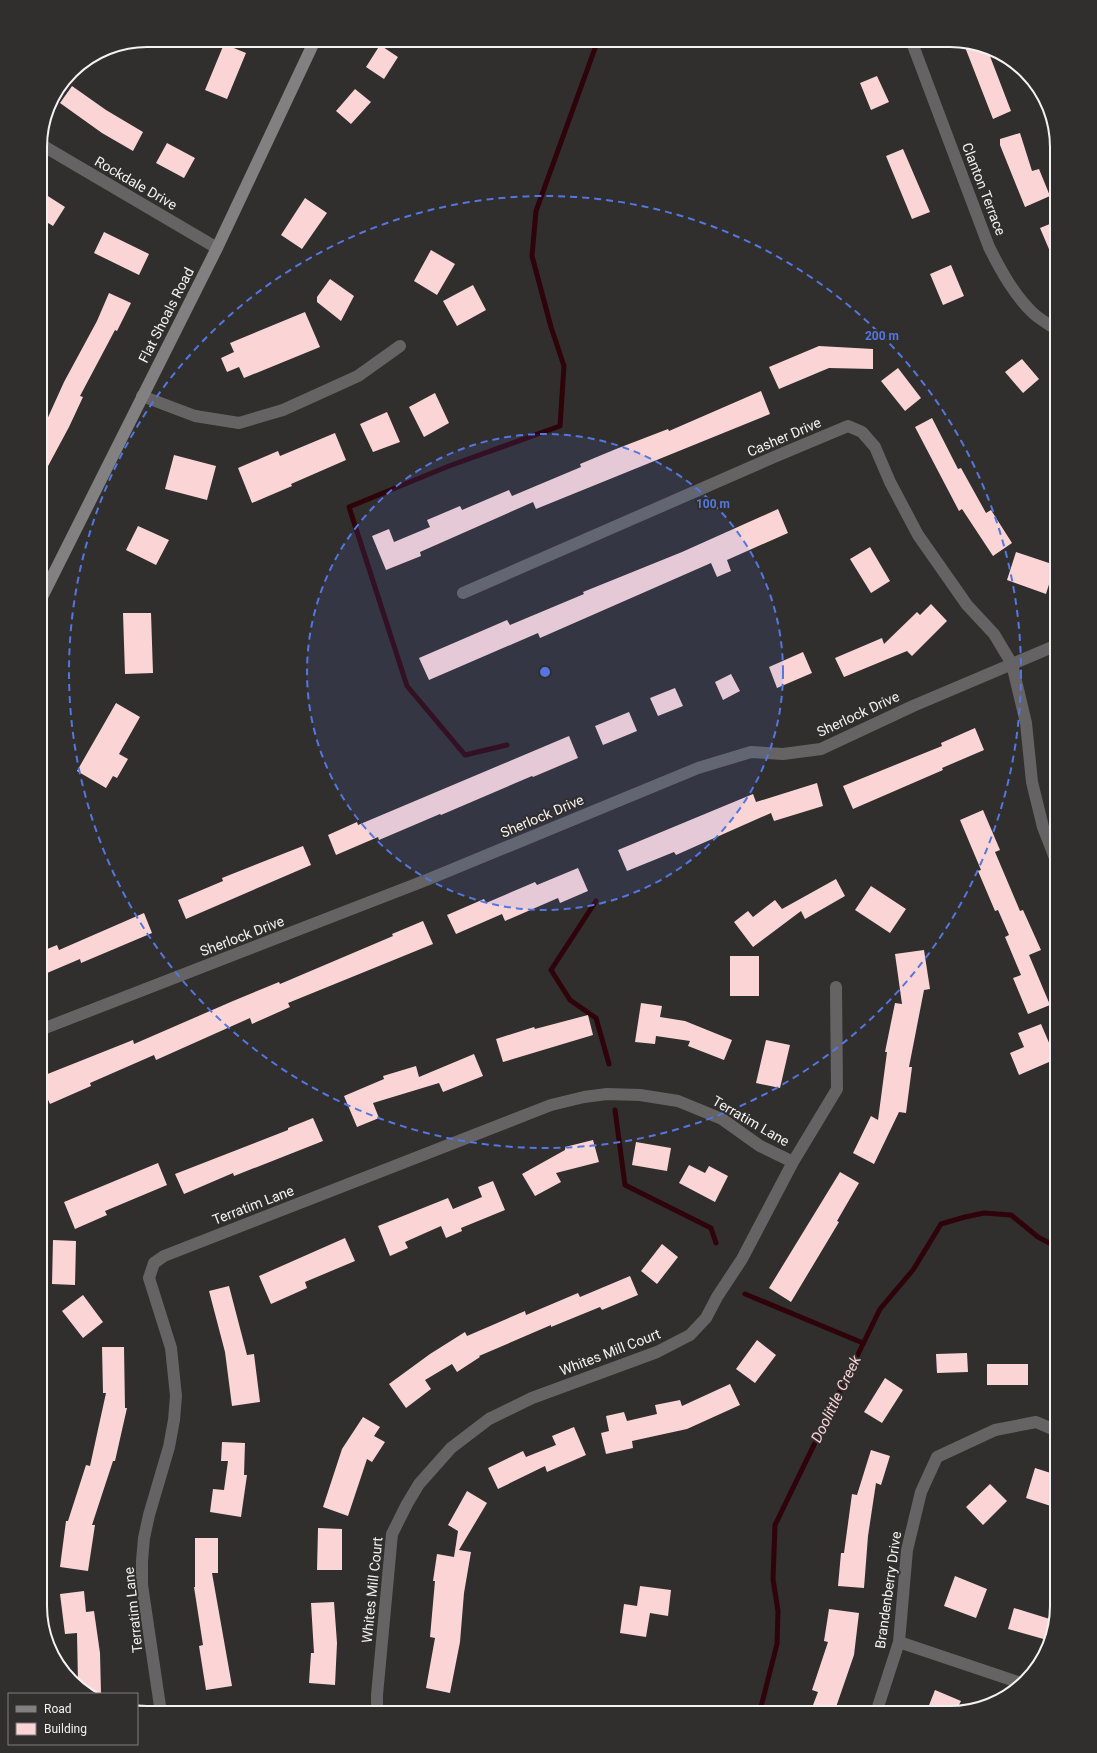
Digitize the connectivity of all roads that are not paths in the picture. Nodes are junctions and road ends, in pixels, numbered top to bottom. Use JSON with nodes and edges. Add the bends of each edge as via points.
{"nodes":[{"id":1,"x":312,"y":47,"type":"edge"},
{"id":2,"x":914,"y":47,"type":"edge"},
{"id":3,"x":47,"y":148,"type":"edge"},
{"id":4,"x":217,"y":248,"type":"junction"},
{"id":5,"x":1050,"y":325,"type":"edge"},
{"id":6,"x":400,"y":346,"type":"dead end"},
{"id":7,"x":142,"y":396,"type":"junction"},
{"id":8,"x":47,"y":587,"type":"edge"},
{"id":9,"x":463,"y":593,"type":"dead end"},
{"id":10,"x":1050,"y":648,"type":"edge"},
{"id":11,"x":1012,"y":664,"type":"junction"},
{"id":12,"x":1050,"y":845,"type":"edge"},
{"id":13,"x":836,"y":987,"type":"dead end"},
{"id":14,"x":47,"y":1027,"type":"edge"},
{"id":15,"x":793,"y":1162,"type":"junction"},
{"id":16,"x":1050,"y":1428,"type":"edge"},
{"id":17,"x":899,"y":1642,"type":"junction"},
{"id":18,"x":1016,"y":1681,"type":"edge"},
{"id":19,"x":160,"y":1706,"type":"edge"},
{"id":20,"x":377,"y":1706,"type":"edge"},
{"id":21,"x":878,"y":1706,"type":"edge"}],
"edges":[{"from":1,"to":4,"type":"main road","name":"Flat Shoals Road"},
{"from":2,"to":5,"type":"street","name":"Clanton Terrace","via":[[989,247],[1012,289],[1034,314]]},
{"from":3,"to":4,"type":"street","name":"Rockdale Drive"},
{"from":4,"to":7,"type":"main road","name":"Flat Shoals Road"},
{"from":6,"to":7,"type":"street","via":[[358,376],[283,410],[239,423],[195,416]]},
{"from":7,"to":8,"type":"main road","name":"Flat Shoals Road"},
{"from":9,"to":11,"type":"street","name":"Casher Drive","via":[[848,426],[862,432],[875,447],[918,535],[967,605],[994,634]]},
{"from":10,"to":11,"type":"street","name":"Sherlock Drive"},
{"from":11,"to":12,"type":"street","name":"Casher Drive","via":[[1026,723],[1032,782]]},
{"from":11,"to":14,"type":"street","name":"Sherlock Drive","via":[[821,749],[783,754],[751,752],[698,768],[415,885]]},
{"from":13,"to":15,"type":"street","name":"Whites Mill Court","via":[[837,1089]]},
{"from":15,"to":19,"type":"street","name":"Terratim Lane","via":[[760,1146],[722,1119],[678,1101],[631,1094],[584,1097],[551,1105],[172,1253],[154,1263],[149,1278],[171,1348],[176,1396],[169,1448],[149,1515],[142,1561],[142,1585]]},
{"from":15,"to":20,"type":"street","name":"Whites Mill Court","via":[[742,1259],[706,1318],[690,1335],[656,1352],[532,1398],[489,1419],[451,1448],[419,1484],[392,1534]]},
{"from":16,"to":17,"type":"street","name":"Brandenberry Drive","via":[[1036,1422],[995,1430],[937,1457],[921,1492],[907,1550]]},
{"from":17,"to":18,"type":"street"},
{"from":17,"to":21,"type":"street","name":"Brandenberry Drive"}]}
